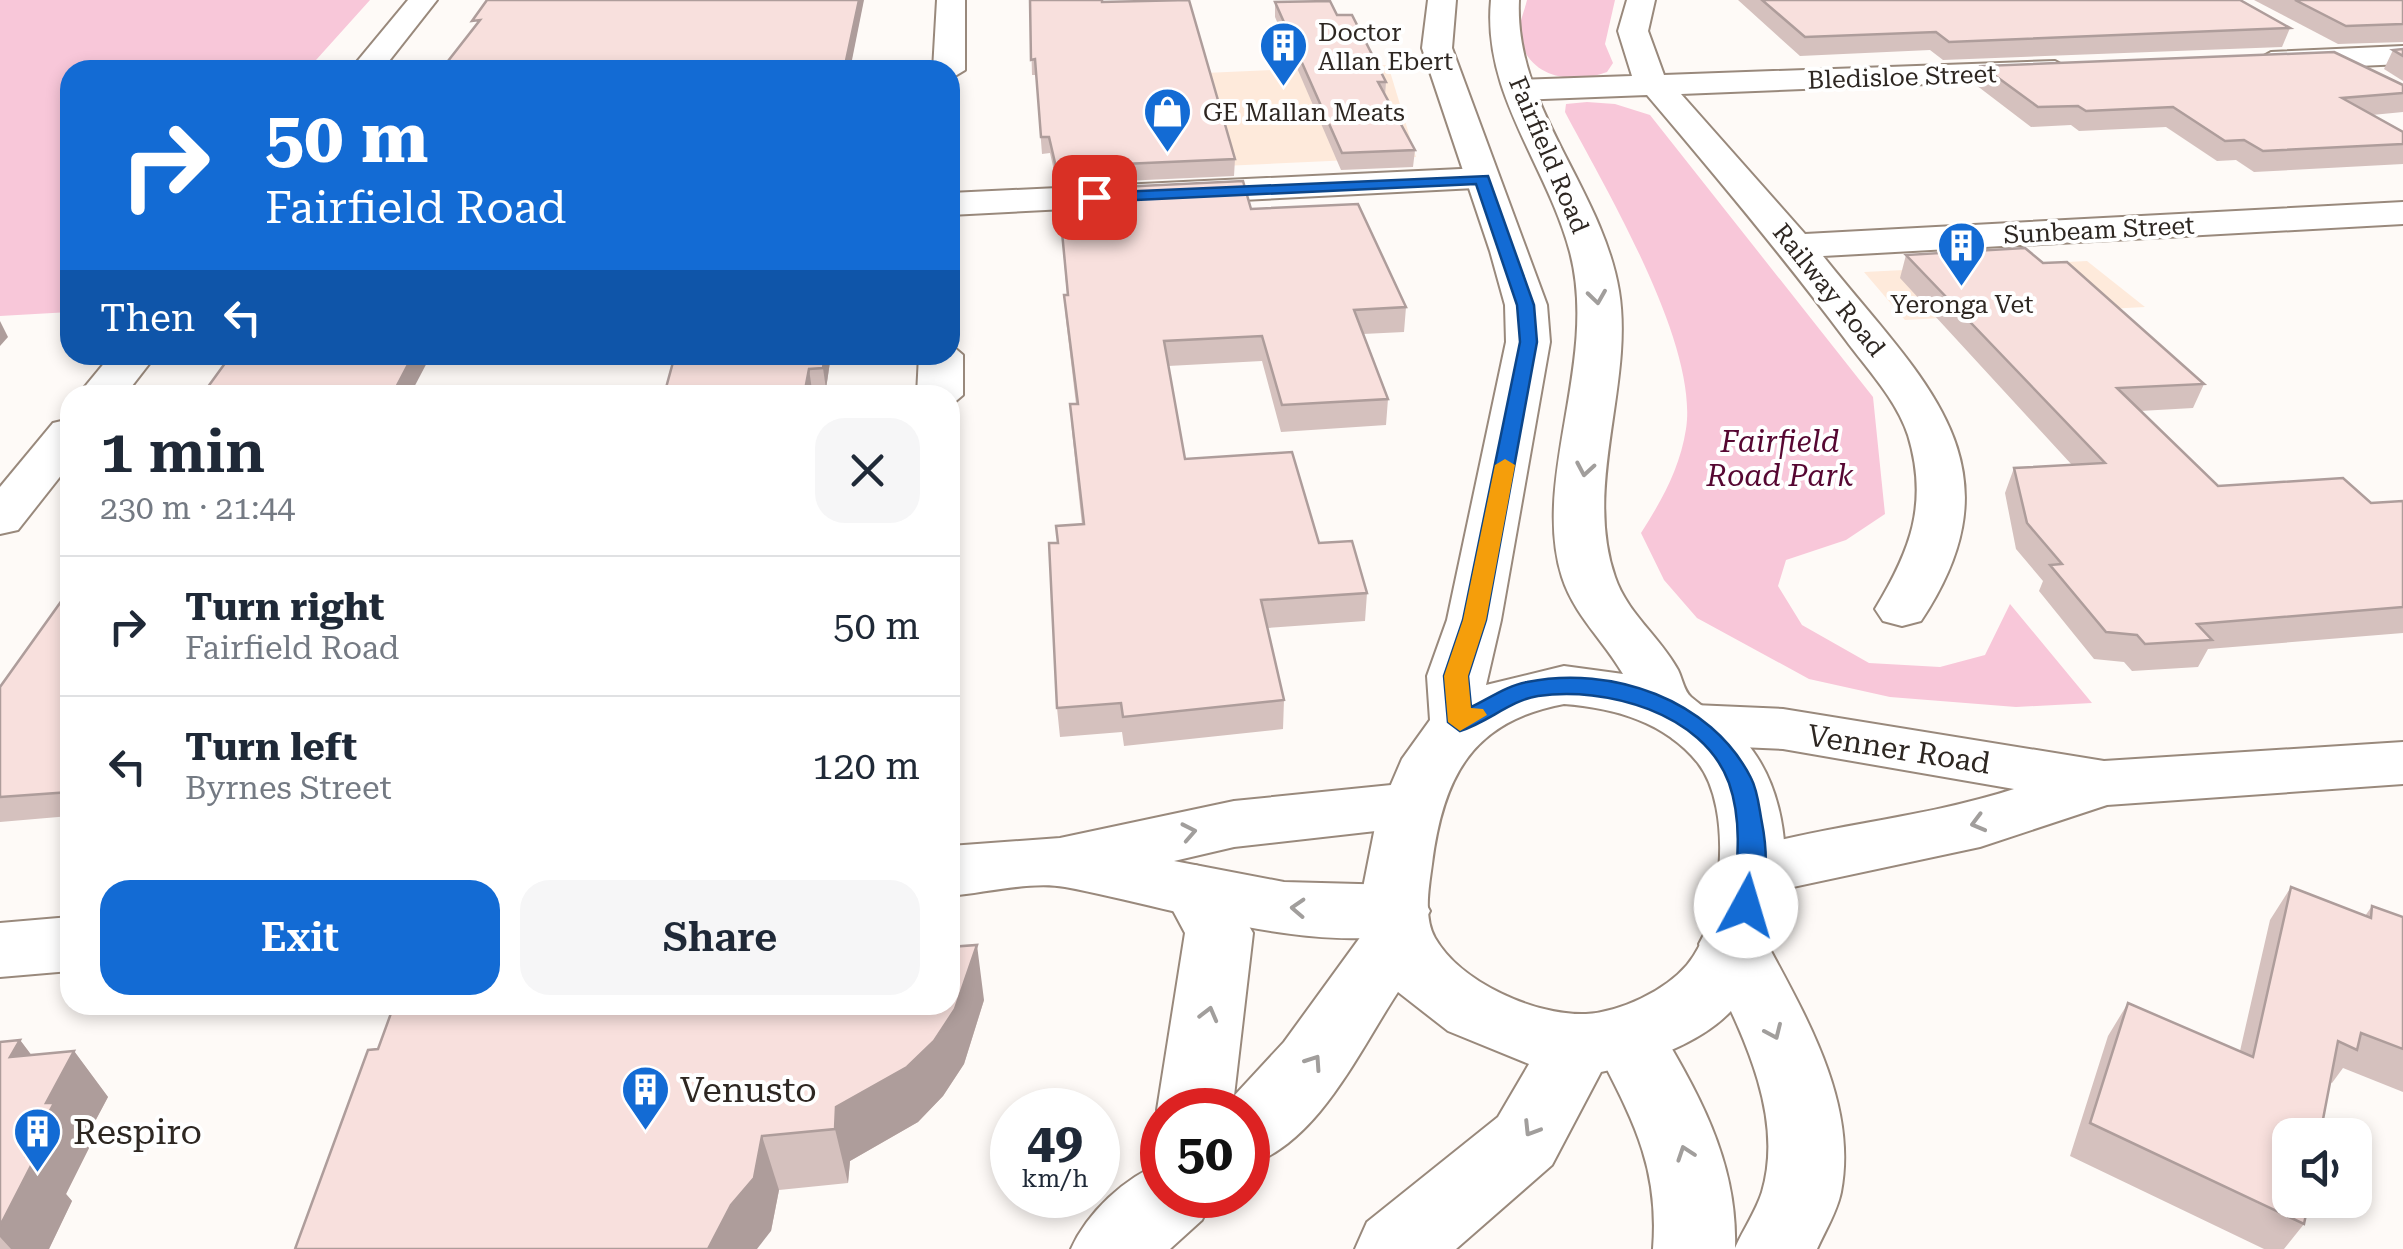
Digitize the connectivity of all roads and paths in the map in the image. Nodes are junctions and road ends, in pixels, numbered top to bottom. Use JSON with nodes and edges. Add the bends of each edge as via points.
{"nodes":[{"id":1,"x":423,"y":0,"type":"edge"},
{"id":2,"x":951,"y":0,"type":"edge"},
{"id":3,"x":1442,"y":0,"type":"edge"},
{"id":4,"x":1504,"y":0,"type":"edge"},
{"id":5,"x":1641,"y":0,"type":"edge"},
{"id":6,"x":2287,"y":33,"type":"edge"},
{"id":7,"x":2403,"y":56,"type":"edge"},
{"id":8,"x":2334,"y":58,"type":"junction"},
{"id":9,"x":374,"y":60,"type":"edge"},
{"id":10,"x":949,"y":60,"type":"edge"},
{"id":11,"x":2246,"y":62,"type":"edge"},
{"id":12,"x":2093,"y":68,"type":"edge"},
{"id":13,"x":2386,"y":86,"type":"edge"},
{"id":14,"x":1656,"y":87,"type":"junction"},
{"id":15,"x":1520,"y":90,"type":"junction"},
{"id":16,"x":1482,"y":179,"type":"junction"},
{"id":17,"x":960,"y":204,"type":"edge"},
{"id":18,"x":2403,"y":213,"type":"edge"},
{"id":19,"x":1795,"y":246,"type":"junction"},
{"id":20,"x":126,"y":365,"type":"edge"},
{"id":21,"x":109,"y":385,"type":"edge"},
{"id":22,"x":60,"y":445,"type":"edge"},
{"id":23,"x":0,"y":519,"type":"edge"},
{"id":24,"x":1902,"y":609,"type":"dead end"},
{"id":25,"x":1678,"y":716,"type":"junction"},
{"id":26,"x":1460,"y":722,"type":"junction"},
{"id":27,"x":2403,"y":763,"type":"edge"},
{"id":28,"x":2104,"y":783,"type":"junction"},
{"id":29,"x":1412,"y":805,"type":"junction"},
{"id":30,"x":1060,"y":862,"type":"junction"},
{"id":31,"x":960,"y":870,"type":"edge"},
{"id":32,"x":1752,"y":871,"type":"junction"},
{"id":33,"x":1195,"y":890,"type":"junction"},
{"id":34,"x":1397,"y":924,"type":"junction"},
{"id":35,"x":1733,"y":944,"type":"junction"},
{"id":36,"x":60,"y":945,"type":"edge"},
{"id":37,"x":0,"y":950,"type":"edge"},
{"id":38,"x":1603,"y":1040,"type":"junction"},
{"id":39,"x":1198,"y":1088,"type":"edge"},
{"id":40,"x":1270,"y":1110,"type":"edge"},
{"id":41,"x":1148,"y":1218,"type":"edge"},
{"id":42,"x":1112,"y":1249,"type":"edge"},
{"id":43,"x":1396,"y":1249,"type":"edge"},
{"id":44,"x":1694,"y":1249,"type":"edge"},
{"id":45,"x":1775,"y":1249,"type":"edge"}],
"edges":[{"from":1,"to":9,"type":"street"},
{"from":2,"to":10,"type":"street"},
{"from":3,"to":16,"type":"street","via":[[1437,48]]},
{"from":4,"to":15,"type":"street","name":"Fairfield Road","via":[[1503,34]]},
{"from":5,"to":14,"type":"street","name":"Railway Road","via":[[1633,30]]},
{"from":6,"to":8,"type":"street"},
{"from":7,"to":8,"type":"street"},
{"from":8,"to":11,"type":"street"},
{"from":8,"to":13,"type":"street"},
{"from":12,"to":14,"type":"street","name":"Bledisloe Street"},
{"from":14,"to":15,"type":"street","name":"Bledisloe Street"},
{"from":14,"to":19,"type":"street","name":"Railway Road"},
{"from":15,"to":25,"type":"street","name":"Fairfield Road","one_way":true,"via":[[1579,222],[1598,298],[1602,373],[1581,496],[1584,563],[1601,607]]},
{"from":16,"to":17,"type":"street"},
{"from":16,"to":26,"type":"street","via":[[1526,305],[1528,342],[1474,620],[1456,676]]},
{"from":18,"to":19,"type":"street","name":"Sunbeam Street"},
{"from":19,"to":24,"type":"street","name":"Railway Road","via":[[1894,370],[1931,435],[1941,523],[1929,563]]},
{"from":20,"to":21,"type":"street"},
{"from":22,"to":23,"type":"street"},
{"from":25,"to":26,"type":"street","via":[[1602,686],[1564,686],[1528,689]]},
{"from":25,"to":28,"type":"street","name":"Venner Road"},
{"from":25,"to":32,"type":"street","via":[[1721,750],[1741,782]]},
{"from":26,"to":29,"type":"street","via":[[1434,751]]},
{"from":27,"to":28,"type":"street","name":"Venner Road"},
{"from":28,"to":32,"type":"street","name":"Venner Road","one_way":true,"via":[[1980,824]]},
{"from":30,"to":29,"type":"street","one_way":true,"via":[[1234,824]]},
{"from":29,"to":34,"type":"street","via":[[1396,883]]},
{"from":30,"to":31,"type":"street"},
{"from":30,"to":33,"type":"street"},
{"from":32,"to":35,"type":"street"},
{"from":34,"to":33,"type":"street","one_way":true},
{"from":39,"to":33,"type":"street","one_way":true,"via":[[1219,933]]},
{"from":34,"to":38,"type":"street","via":[[1419,970],[1464,1007],[1517,1030]]},
{"from":40,"to":34,"type":"street","one_way":true,"via":[[1305,1076]]},
{"from":35,"to":38,"type":"street","via":[[1713,984],[1674,1015]]},
{"from":35,"to":45,"type":"street","one_way":true,"via":[[1780,1044],[1806,1143],[1801,1193]]},
{"from":36,"to":37,"type":"street"},
{"from":38,"to":43,"type":"street","one_way":true,"via":[[1525,1141]]},
{"from":44,"to":38,"type":"street","one_way":true,"via":[[1697,1194],[1668,1110]]},
{"from":41,"to":42,"type":"street"}]}
